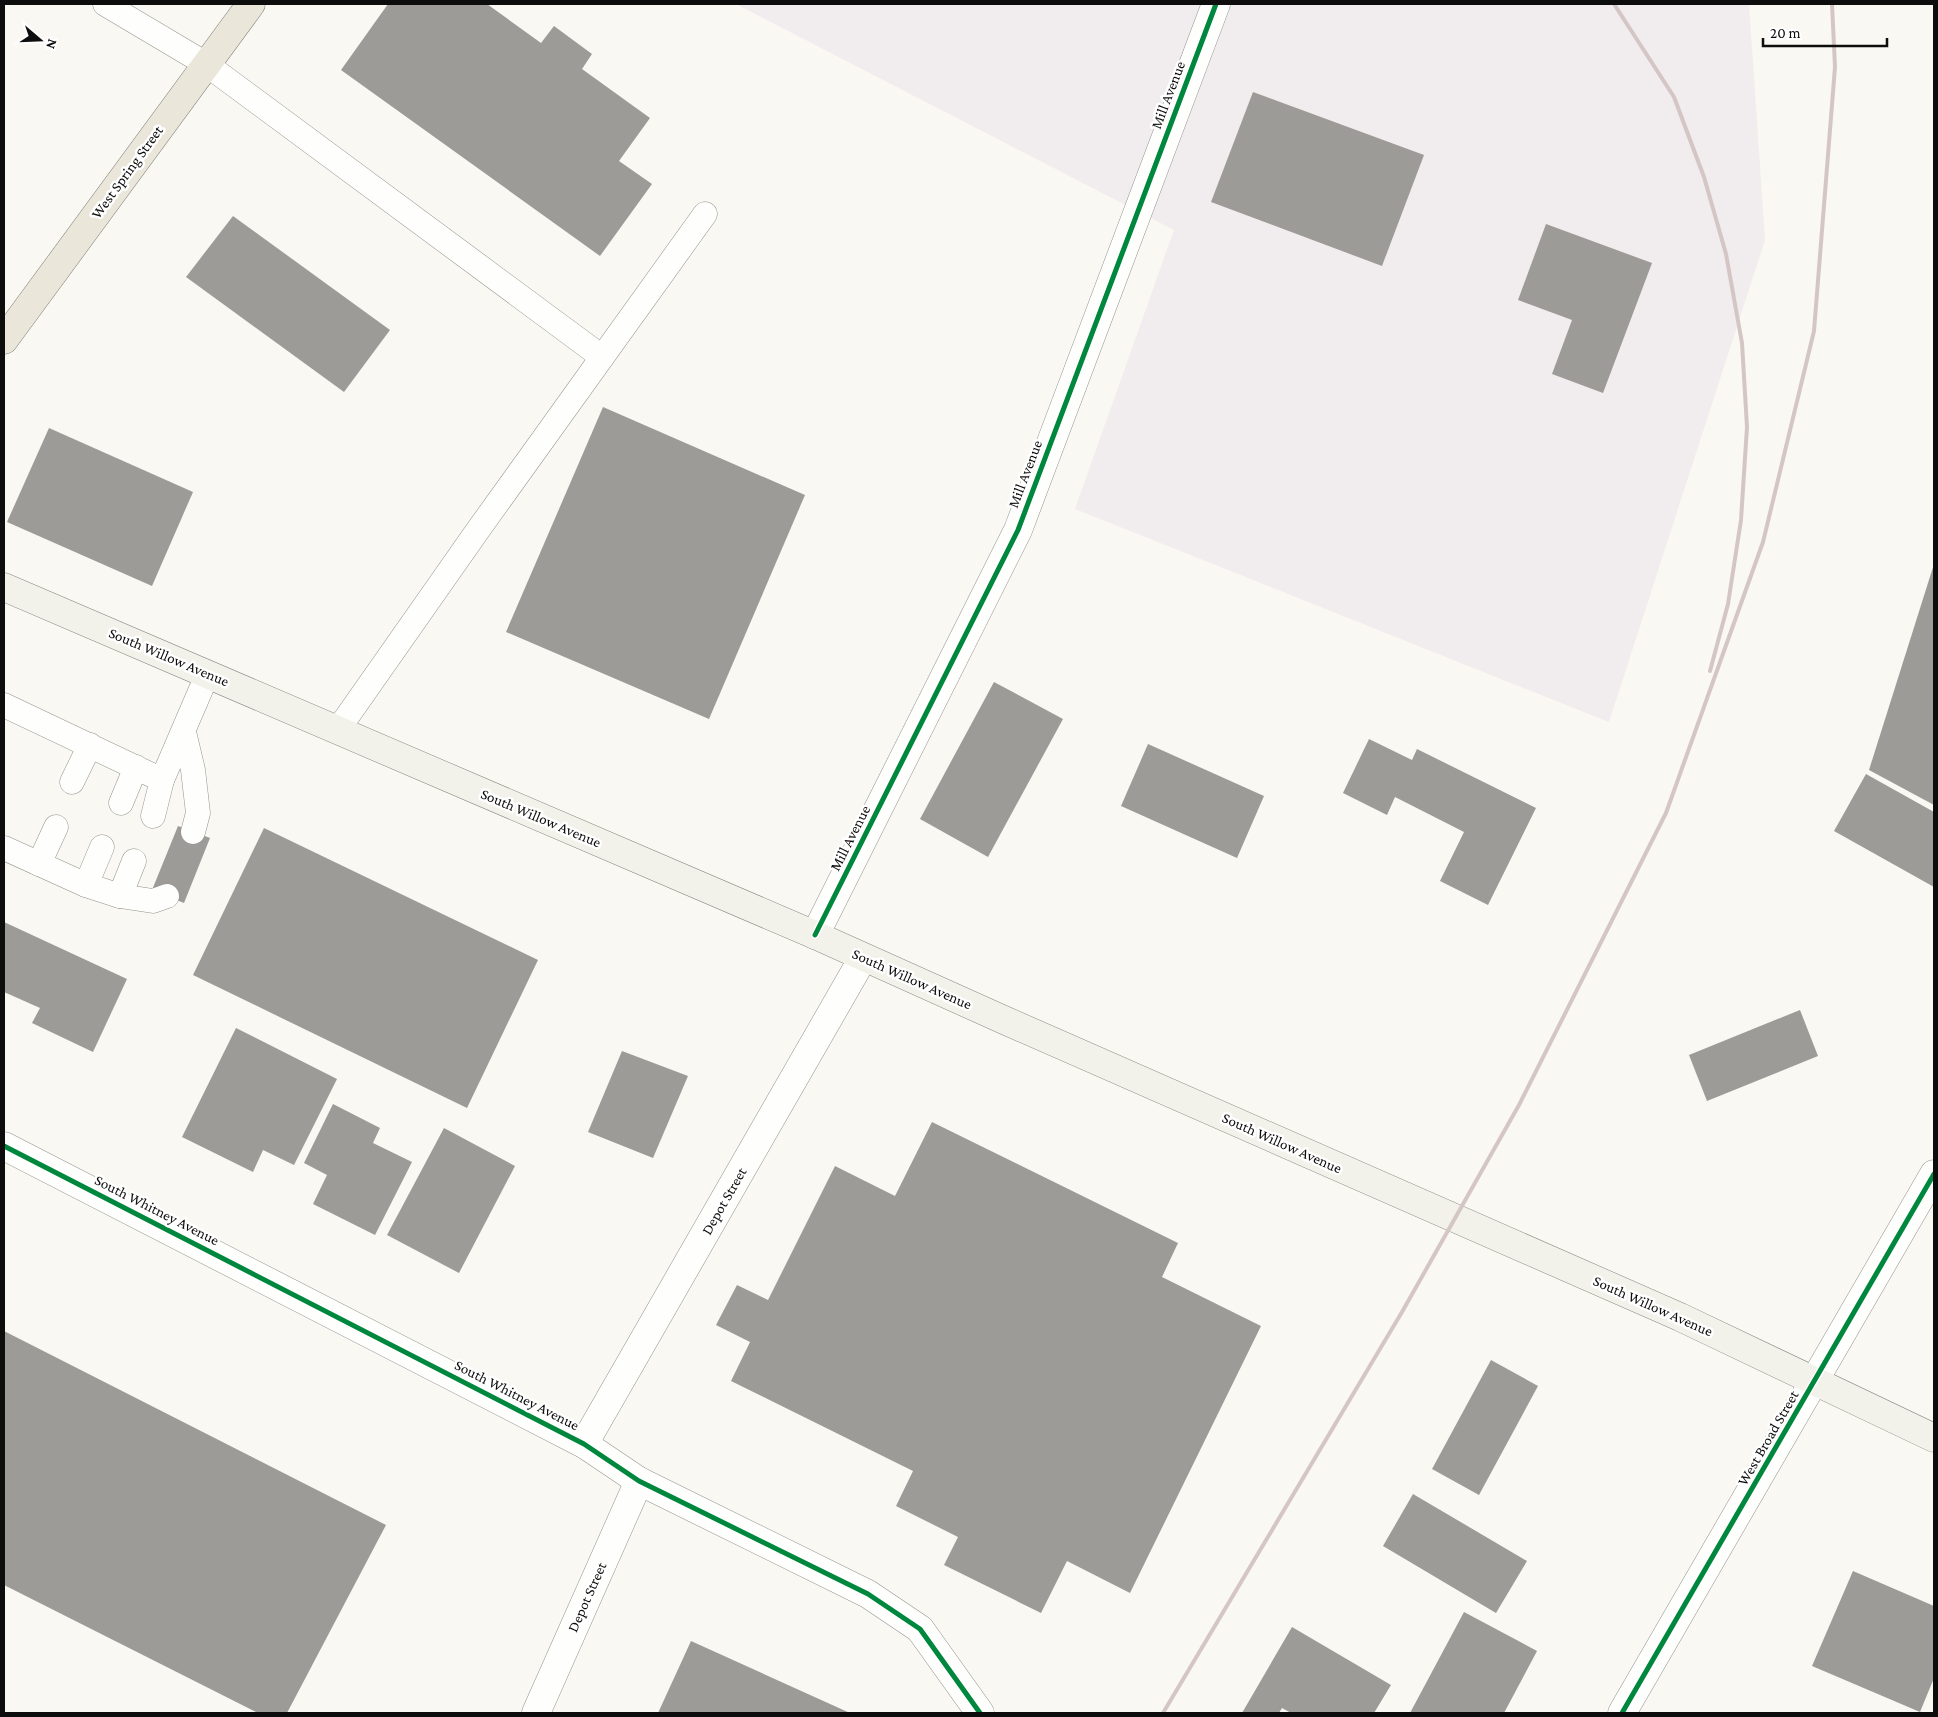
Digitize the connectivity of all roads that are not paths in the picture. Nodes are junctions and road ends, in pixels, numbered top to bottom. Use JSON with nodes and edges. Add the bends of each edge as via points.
{"nodes":[{"id":1,"x":251,"y":4,"type":"edge"},
{"id":2,"x":1216,"y":4,"type":"edge"},
{"id":3,"x":110,"y":5,"type":"edge"},
{"id":4,"x":206,"y":64,"type":"junction"},
{"id":5,"x":705,"y":214,"type":"dead end"},
{"id":6,"x":4,"y":340,"type":"edge"},
{"id":7,"x":602,"y":357,"type":"junction"},
{"id":8,"x":4,"y":587,"type":"edge"},
{"id":9,"x":208,"y":674,"type":"junction"},
{"id":10,"x":4,"y":705,"type":"edge"},
{"id":11,"x":338,"y":731,"type":"junction"},
{"id":12,"x":184,"y":732,"type":"junction"},
{"id":13,"x":90,"y":745,"type":"junction"},
{"id":14,"x":136,"y":767,"type":"junction"},
{"id":15,"x":162,"y":780,"type":"junction"},
{"id":16,"x":72,"y":782,"type":"dead end"},
{"id":17,"x":121,"y":803,"type":"dead end"},
{"id":18,"x":153,"y":816,"type":"dead end"},
{"id":19,"x":56,"y":827,"type":"dead end"},
{"id":20,"x":194,"y":832,"type":"dead end"},
{"id":21,"x":102,"y":847,"type":"dead end"},
{"id":22,"x":4,"y":848,"type":"edge"},
{"id":23,"x":134,"y":861,"type":"dead end"},
{"id":24,"x":39,"y":864,"type":"junction"},
{"id":25,"x":86,"y":885,"type":"junction"},
{"id":26,"x":120,"y":896,"type":"junction"},
{"id":27,"x":167,"y":896,"type":"dead end"},
{"id":28,"x":815,"y":935,"type":"junction"},
{"id":29,"x":863,"y":958,"type":"junction"},
{"id":30,"x":4,"y":1146,"type":"edge"},
{"id":31,"x":1934,"y":1174,"type":"edge"},
{"id":32,"x":1815,"y":1382,"type":"junction"},
{"id":33,"x":1934,"y":1438,"type":"edge"},
{"id":34,"x":584,"y":1444,"type":"junction"},
{"id":35,"x":639,"y":1482,"type":"junction"},
{"id":36,"x":536,"y":1713,"type":"edge"},
{"id":37,"x":980,"y":1713,"type":"edge"},
{"id":38,"x":1622,"y":1713,"type":"edge"}],
"edges":[{"from":1,"to":4,"type":"main road","name":"West Spring Street"},
{"from":2,"to":28,"type":"street","name":"Mill Avenue","via":[[1018,530]]},
{"from":3,"to":4,"type":"lane"},
{"from":4,"to":6,"type":"main road","name":"West Spring Street"},
{"from":4,"to":7,"type":"lane"},
{"from":5,"to":7,"type":"lane"},
{"from":7,"to":11,"type":"lane"},
{"from":8,"to":9,"type":"main road","name":"South Willow Avenue"},
{"from":9,"to":11,"type":"main road","name":"South Willow Avenue"},
{"from":9,"to":12,"type":"lane"},
{"from":10,"to":13,"type":"lane"},
{"from":11,"to":28,"type":"main road","name":"South Willow Avenue"},
{"from":12,"to":15,"type":"lane"},
{"from":12,"to":20,"type":"lane","via":[[198,813]]},
{"from":13,"to":14,"type":"lane"},
{"from":13,"to":16,"type":"lane"},
{"from":14,"to":15,"type":"lane"},
{"from":14,"to":17,"type":"lane"},
{"from":15,"to":18,"type":"lane"},
{"from":19,"to":24,"type":"lane"},
{"from":21,"to":25,"type":"lane"},
{"from":22,"to":24,"type":"lane"},
{"from":23,"to":26,"type":"lane"},
{"from":24,"to":25,"type":"lane"},
{"from":25,"to":26,"type":"lane"},
{"from":26,"to":27,"type":"lane","via":[[153,901]]},
{"from":28,"to":29,"type":"main road","name":"South Willow Avenue"},
{"from":29,"to":32,"type":"main road","name":"South Willow Avenue","via":[[1680,1316]]},
{"from":29,"to":34,"type":"street","name":"Depot Street"},
{"from":30,"to":34,"type":"street","name":"South Whitney Avenue"},
{"from":31,"to":32,"type":"street","name":"West Broad Street"},
{"from":32,"to":33,"type":"main road","name":"South Willow Avenue"},
{"from":32,"to":38,"type":"street","name":"West Broad Street"},
{"from":34,"to":35,"type":"street","name":"South Whitney Avenue"},
{"from":35,"to":36,"type":"street","name":"Depot Street"},
{"from":35,"to":37,"type":"street","name":"South Whitney Avenue","via":[[868,1594],[920,1629]]}]}
